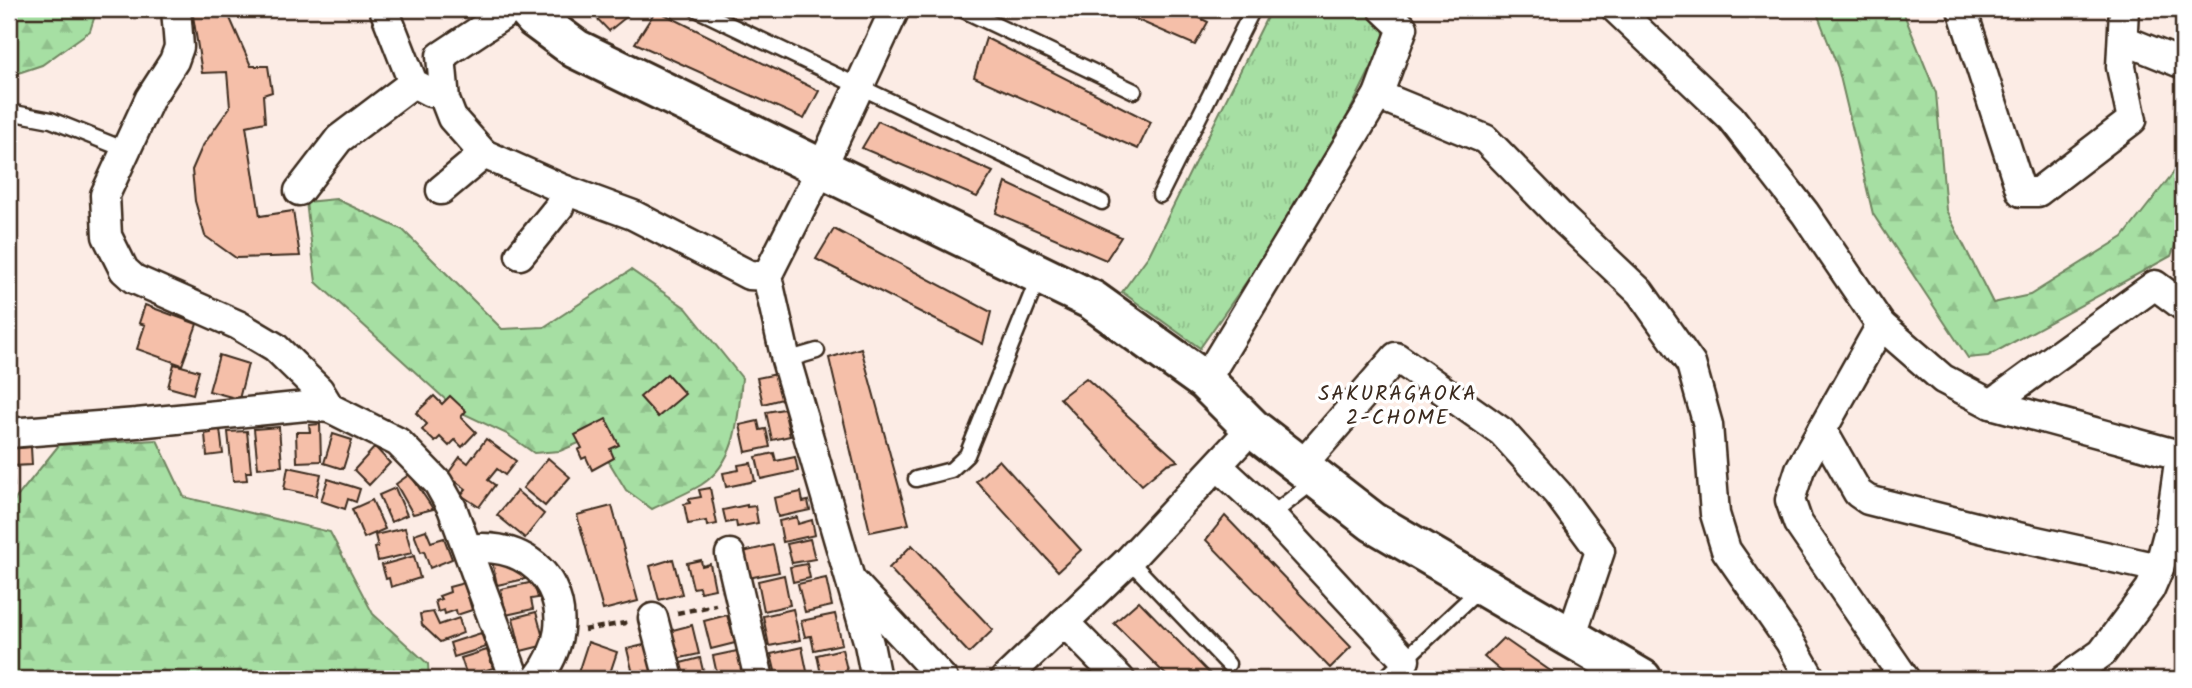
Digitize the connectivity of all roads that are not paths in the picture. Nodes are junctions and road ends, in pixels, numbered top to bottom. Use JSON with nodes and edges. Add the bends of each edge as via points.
{"nodes":[{"id":1,"x":176,"y":9,"type":"edge"},
{"id":2,"x":384,"y":9,"type":"edge"},
{"id":3,"x":512,"y":9,"type":"edge"},
{"id":4,"x":526,"y":9,"type":"edge"},
{"id":5,"x":696,"y":9,"type":"edge"},
{"id":6,"x":895,"y":9,"type":"edge"},
{"id":7,"x":961,"y":9,"type":"edge"},
{"id":8,"x":1253,"y":9,"type":"edge"},
{"id":9,"x":1383,"y":9,"type":"edge"},
{"id":10,"x":1616,"y":9,"type":"edge"},
{"id":11,"x":1962,"y":9,"type":"edge"},
{"id":12,"x":2124,"y":9,"type":"edge"},
{"id":13,"x":2124,"y":40,"type":"junction"},
{"id":14,"x":2183,"y":64,"type":"edge"},
{"id":15,"x":412,"y":83,"type":"junction"},
{"id":16,"x":860,"y":85,"type":"junction"},
{"id":17,"x":1134,"y":91,"type":"dead end"},
{"id":18,"x":1378,"y":95,"type":"junction"},
{"id":19,"x":445,"y":100,"type":"junction"},
{"id":20,"x":9,"y":112,"type":"edge"},
{"id":21,"x":126,"y":150,"type":"junction"},
{"id":22,"x":484,"y":154,"type":"junction"},
{"id":23,"x":821,"y":169,"type":"junction"},
{"id":24,"x":441,"y":190,"type":"dead end"},
{"id":25,"x":565,"y":190,"type":"junction"},
{"id":26,"x":299,"y":191,"type":"dead end"},
{"id":27,"x":1160,"y":195,"type":"dead end"},
{"id":28,"x":1102,"y":202,"type":"dead end"},
{"id":29,"x":520,"y":255,"type":"dead end"},
{"id":30,"x":1040,"y":275,"type":"junction"},
{"id":31,"x":767,"y":276,"type":"junction"},
{"id":32,"x":2183,"y":306,"type":"edge"},
{"id":33,"x":1881,"y":325,"type":"junction"},
{"id":34,"x":817,"y":351,"type":"dead end"},
{"id":35,"x":786,"y":360,"type":"junction"},
{"id":36,"x":1205,"y":381,"type":"junction"},
{"id":37,"x":1991,"y":404,"type":"junction"},
{"id":38,"x":330,"y":408,"type":"junction"},
{"id":39,"x":1252,"y":428,"type":"junction"},
{"id":40,"x":1822,"y":430,"type":"junction"},
{"id":41,"x":9,"y":433,"type":"edge"},
{"id":42,"x":2182,"y":455,"type":"edge"},
{"id":43,"x":1218,"y":466,"type":"junction"},
{"id":44,"x":1310,"y":472,"type":"junction"},
{"id":45,"x":916,"y":479,"type":"dead end"},
{"id":46,"x":1271,"y":516,"type":"junction"},
{"id":47,"x":468,"y":549,"type":"junction"},
{"id":48,"x":730,"y":554,"type":"dead end"},
{"id":49,"x":1129,"y":561,"type":"junction"},
{"id":50,"x":2159,"y":568,"type":"junction"},
{"id":51,"x":847,"y":577,"type":"junction"},
{"id":52,"x":1483,"y":586,"type":"junction"},
{"id":53,"x":653,"y":618,"type":"dead end"},
{"id":54,"x":1064,"y":622,"type":"junction"},
{"id":55,"x":1571,"y":637,"type":"junction"},
{"id":56,"x":1405,"y":660,"type":"junction"},
{"id":57,"x":1228,"y":664,"type":"dead end"},
{"id":58,"x":1632,"y":676,"type":"edge"},
{"id":59,"x":515,"y":679,"type":"edge"},
{"id":60,"x":537,"y":679,"type":"edge"},
{"id":61,"x":669,"y":679,"type":"edge"},
{"id":62,"x":760,"y":679,"type":"edge"},
{"id":63,"x":876,"y":679,"type":"edge"},
{"id":64,"x":943,"y":679,"type":"edge"},
{"id":65,"x":1005,"y":679,"type":"edge"},
{"id":66,"x":1120,"y":679,"type":"edge"},
{"id":67,"x":1384,"y":679,"type":"edge"},
{"id":68,"x":1811,"y":679,"type":"edge"},
{"id":69,"x":1905,"y":679,"type":"edge"},
{"id":70,"x":2065,"y":679,"type":"edge"}],
"edges":[{"from":1,"to":21,"type":"street","via":[[179,47]]},
{"from":2,"to":15,"type":"street"},
{"from":3,"to":19,"type":"street","via":[[441,56]]},
{"from":4,"to":23,"type":"street","via":[[576,49]]},
{"from":5,"to":16,"type":"lane"},
{"from":6,"to":16,"type":"street"},
{"from":7,"to":17,"type":"lane"},
{"from":8,"to":27,"type":"lane"},
{"from":9,"to":18,"type":"street","via":[[1403,28]]},
{"from":10,"to":33,"type":"street","via":[[1731,118],[1805,213]]},
{"from":11,"to":13,"type":"street","via":[[2021,192],[2038,192],[2132,120],[2121,67]]},
{"from":12,"to":13,"type":"street"},
{"from":13,"to":14,"type":"street"},
{"from":15,"to":19,"type":"street"},
{"from":15,"to":26,"type":"street","via":[[339,139]]},
{"from":16,"to":23,"type":"street"},
{"from":16,"to":28,"type":"lane"},
{"from":18,"to":36,"type":"street"},
{"from":18,"to":68,"type":"street","via":[[1485,139],[1640,292],[1691,364],[1708,425],[1715,514],[1726,550]]},
{"from":19,"to":22,"type":"street","via":[[452,118]]},
{"from":20,"to":21,"type":"lane","via":[[51,120]]},
{"from":21,"to":38,"type":"street","via":[[105,195],[107,236],[124,270],[275,347],[319,390]]},
{"from":22,"to":24,"type":"street"},
{"from":22,"to":25,"type":"street"},
{"from":23,"to":30,"type":"street"},
{"from":23,"to":31,"type":"street"},
{"from":25,"to":29,"type":"street","via":[[559,207]]},
{"from":25,"to":31,"type":"street","via":[[633,215],[749,275]]},
{"from":30,"to":36,"type":"street","via":[[1093,300]]},
{"from":30,"to":45,"type":"lane","via":[[967,455],[951,470]]},
{"from":31,"to":35,"type":"street"},
{"from":32,"to":37,"type":"street","via":[[2155,285]]},
{"from":33,"to":37,"type":"street","via":[[1943,379]]},
{"from":33,"to":40,"type":"street"},
{"from":34,"to":35,"type":"lane"},
{"from":35,"to":51,"type":"street"},
{"from":36,"to":39,"type":"street"},
{"from":37,"to":42,"type":"street"},
{"from":38,"to":41,"type":"street","via":[[306,406]]},
{"from":38,"to":47,"type":"street","via":[[398,442],[419,461],[452,508]]},
{"from":39,"to":43,"type":"street"},
{"from":39,"to":44,"type":"street"},
{"from":40,"to":50,"type":"street","via":[[1858,493],[1868,500]]},
{"from":40,"to":69,"type":"street","via":[[1800,469],[1790,500],[1798,523]]},
{"from":42,"to":50,"type":"street"},
{"from":43,"to":46,"type":"street"},
{"from":43,"to":49,"type":"street"},
{"from":44,"to":46,"type":"lane"},
{"from":44,"to":52,"type":"street","via":[[1373,522]]},
{"from":44,"to":55,"type":"street","via":[[1396,357],[1502,432],[1558,494],[1600,551]]},
{"from":46,"to":56,"type":"street"},
{"from":47,"to":59,"type":"street"},
{"from":47,"to":60,"type":"street","via":[[488,546],[518,554],[543,572],[554,591],[559,632]]},
{"from":48,"to":62,"type":"street"},
{"from":49,"to":54,"type":"street"},
{"from":49,"to":57,"type":"lane"},
{"from":50,"to":70,"type":"street","via":[[2150,589],[2102,653]]},
{"from":51,"to":63,"type":"street"},
{"from":51,"to":64,"type":"street"},
{"from":52,"to":55,"type":"street"},
{"from":52,"to":56,"type":"lane"},
{"from":53,"to":61,"type":"street"},
{"from":54,"to":65,"type":"street"},
{"from":54,"to":66,"type":"street"},
{"from":55,"to":58,"type":"street"},
{"from":56,"to":67,"type":"lane"}]}
